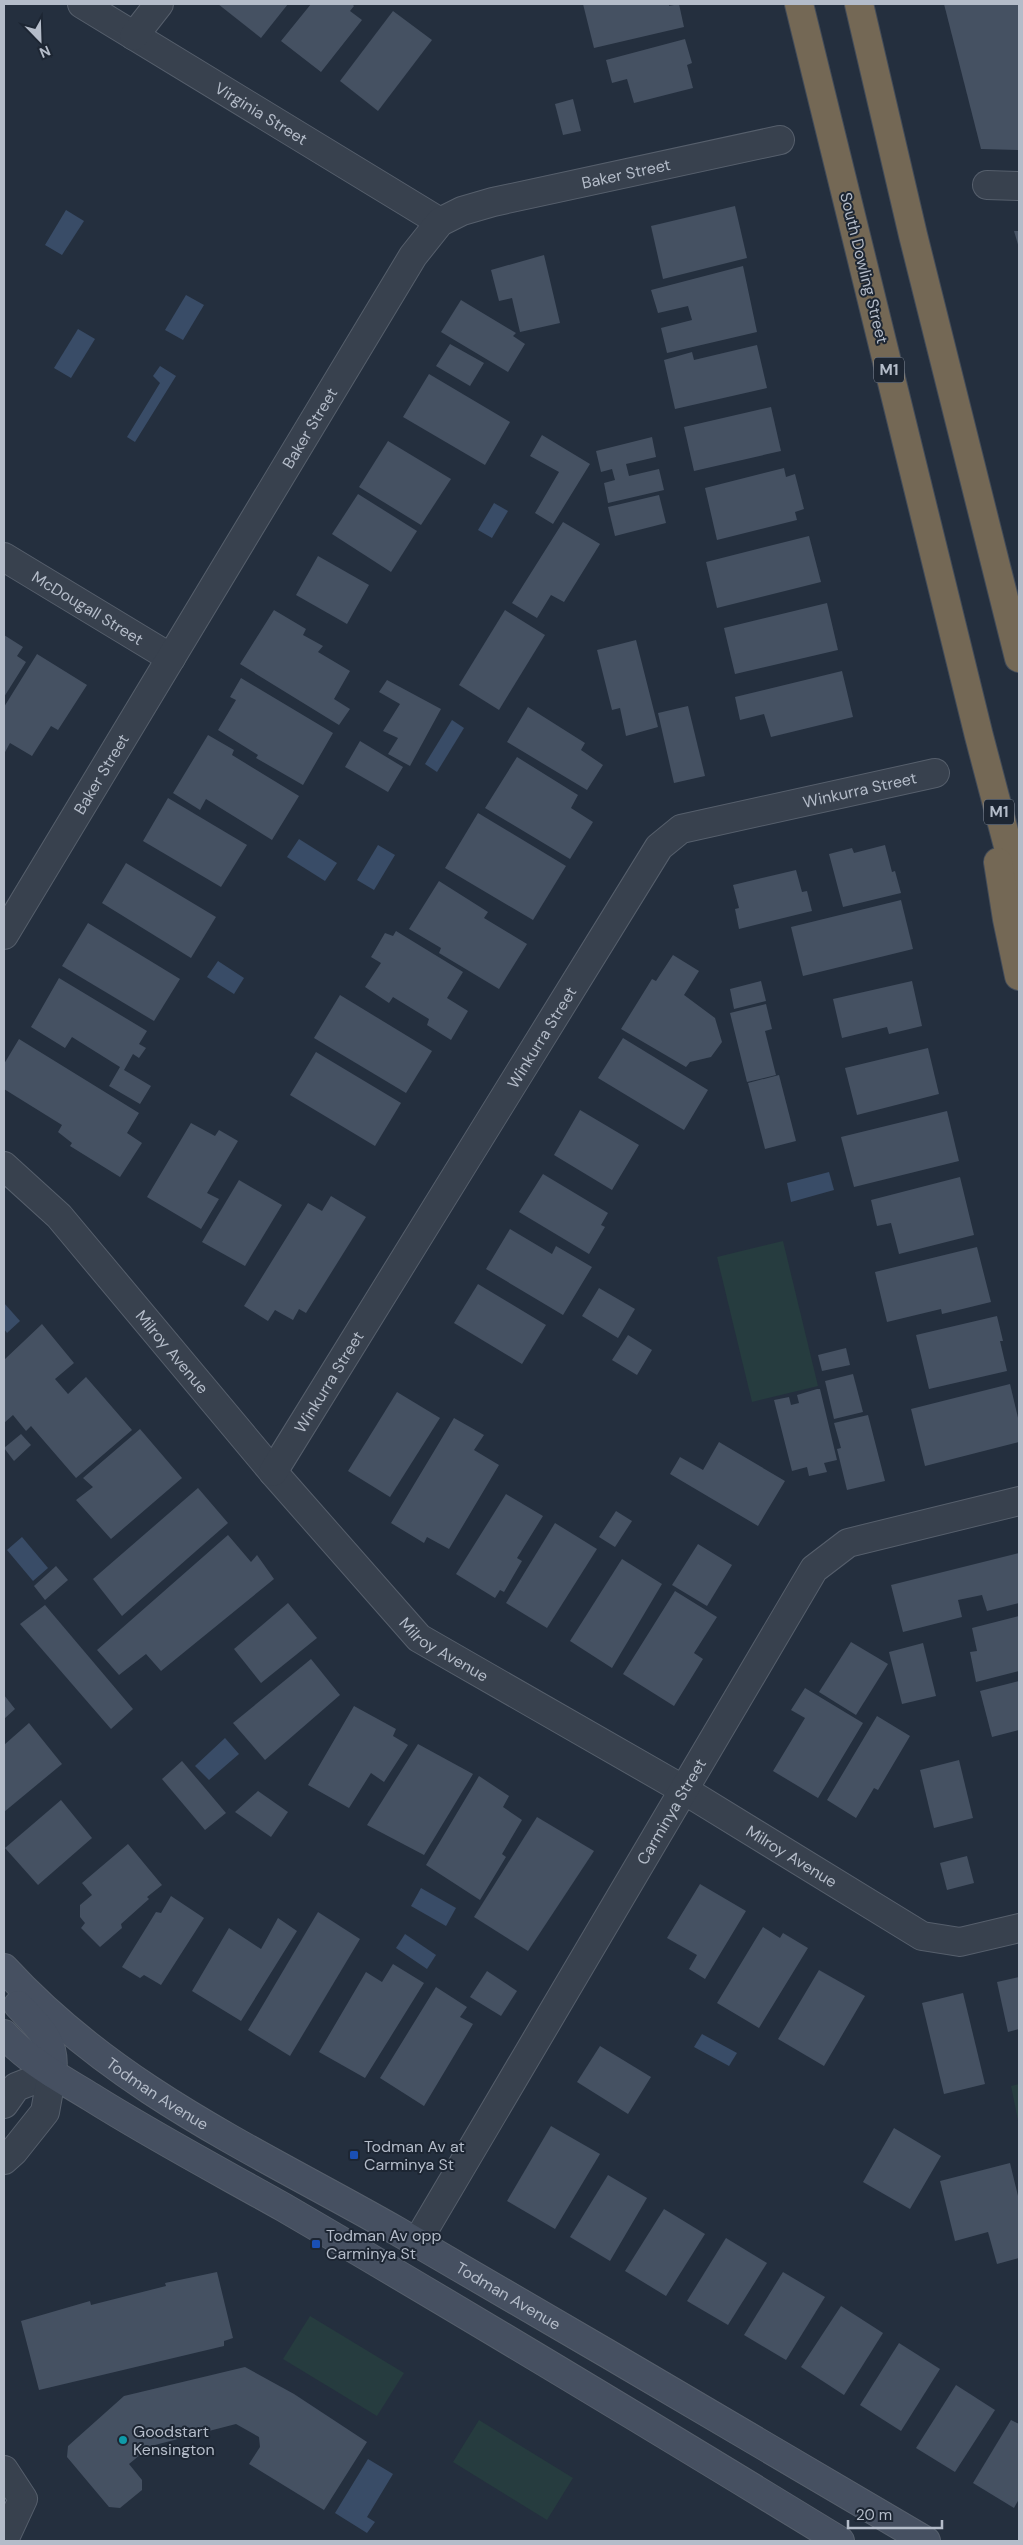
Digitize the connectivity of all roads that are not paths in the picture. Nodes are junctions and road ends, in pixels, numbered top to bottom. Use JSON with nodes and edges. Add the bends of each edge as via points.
{"nodes":[{"id":1,"x":82,"y":4,"type":"edge"},
{"id":2,"x":159,"y":4,"type":"edge"},
{"id":3,"x":800,"y":4,"type":"edge"},
{"id":4,"x":859,"y":4,"type":"edge"},
{"id":5,"x":867,"y":4,"type":"edge"},
{"id":6,"x":134,"y":36,"type":"junction"},
{"id":7,"x":780,"y":140,"type":"dead end"},
{"id":8,"x":986,"y":186,"type":"dead end"},
{"id":9,"x":1019,"y":186,"type":"edge"},
{"id":10,"x":440,"y":222,"type":"junction"},
{"id":11,"x":913,"y":234,"type":"junction"},
{"id":12,"x":4,"y":556,"type":"edge"},
{"id":13,"x":171,"y":658,"type":"junction"},
{"id":14,"x":1019,"y":658,"type":"edge"},
{"id":15,"x":979,"y":736,"type":"junction"},
{"id":16,"x":935,"y":773,"type":"dead end"},
{"id":17,"x":1019,"y":888,"type":"edge"},
{"id":18,"x":4,"y":935,"type":"edge"},
{"id":19,"x":1019,"y":976,"type":"edge"},
{"id":20,"x":4,"y":1166,"type":"edge"},
{"id":21,"x":273,"y":1472,"type":"junction"},
{"id":22,"x":1019,"y":1501,"type":"edge"},
{"id":23,"x":684,"y":1790,"type":"junction"},
{"id":24,"x":1019,"y":1928,"type":"edge"},
{"id":25,"x":4,"y":1968,"type":"edge"},
{"id":26,"x":4,"y":1988,"type":"edge"},
{"id":27,"x":4,"y":2034,"type":"edge"},
{"id":28,"x":52,"y":2073,"type":"junction"},
{"id":29,"x":4,"y":2104,"type":"edge"},
{"id":30,"x":180,"y":2109,"type":"junction"},
{"id":31,"x":4,"y":2160,"type":"edge"},
{"id":32,"x":417,"y":2242,"type":"junction"},
{"id":33,"x":4,"y":2470,"type":"edge"},
{"id":34,"x":4,"y":2540,"type":"edge"},
{"id":35,"x":840,"y":2541,"type":"edge"},
{"id":36,"x":926,"y":2541,"type":"edge"}],
"edges":[{"from":1,"to":6,"type":"street","name":"Virginia Street"},
{"from":2,"to":6,"type":"street"},
{"from":3,"to":15,"type":"highway","name":"South Dowling Street","number":"M1"},
{"from":4,"to":11,"type":"highway"},
{"from":5,"to":11,"type":"highway"},
{"from":6,"to":10,"type":"street","name":"Virginia Street"},
{"from":7,"to":10,"type":"street","name":"Baker Street","via":[[493,202],[462,211]]},
{"from":8,"to":9,"type":"street"},
{"from":10,"to":13,"type":"street","name":"Baker Street","via":[[414,256]]},
{"from":11,"to":14,"type":"highway"},
{"from":12,"to":13,"type":"street","name":"McDougall Street"},
{"from":13,"to":18,"type":"street","name":"Baker Street"},
{"from":15,"to":17,"type":"highway","number":"M1"},
{"from":15,"to":19,"type":"highway"},
{"from":16,"to":21,"type":"street","name":"Winkurra Street","via":[[681,829],[659,847]]},
{"from":20,"to":21,"type":"street","name":"Milroy Avenue","via":[[59,1216]]},
{"from":21,"to":23,"type":"street","name":"Milroy Avenue","via":[[419,1638]]},
{"from":22,"to":23,"type":"street","name":"Carminya Street","via":[[848,1543],[814,1568]]},
{"from":23,"to":24,"type":"street","name":"Milroy Avenue","via":[[922,1936],[960,1942]]},
{"from":23,"to":32,"type":"street","name":"Carminya Street"},
{"from":25,"to":30,"type":"main road","name":"Todman Avenue","via":[[72,2034]]},
{"from":26,"to":28,"type":"main road","via":[[49,2040],[54,2058]]},
{"from":27,"to":28,"type":"main road"},
{"from":28,"to":29,"type":"street","via":[[16,2087]]},
{"from":28,"to":30,"type":"main road","via":[[70,2070],[93,2072],[146,2103]]},
{"from":28,"to":31,"type":"street","via":[[46,2112]]},
{"from":28,"to":35,"type":"main road","via":[[136,2126],[241,2183],[523,2348]]},
{"from":30,"to":32,"type":"main road","name":"Todman Avenue","via":[[235,2143]]},
{"from":32,"to":36,"type":"main road","name":"Todman Avenue"},
{"from":33,"to":34,"type":"street","via":[[22,2499]]}]}
